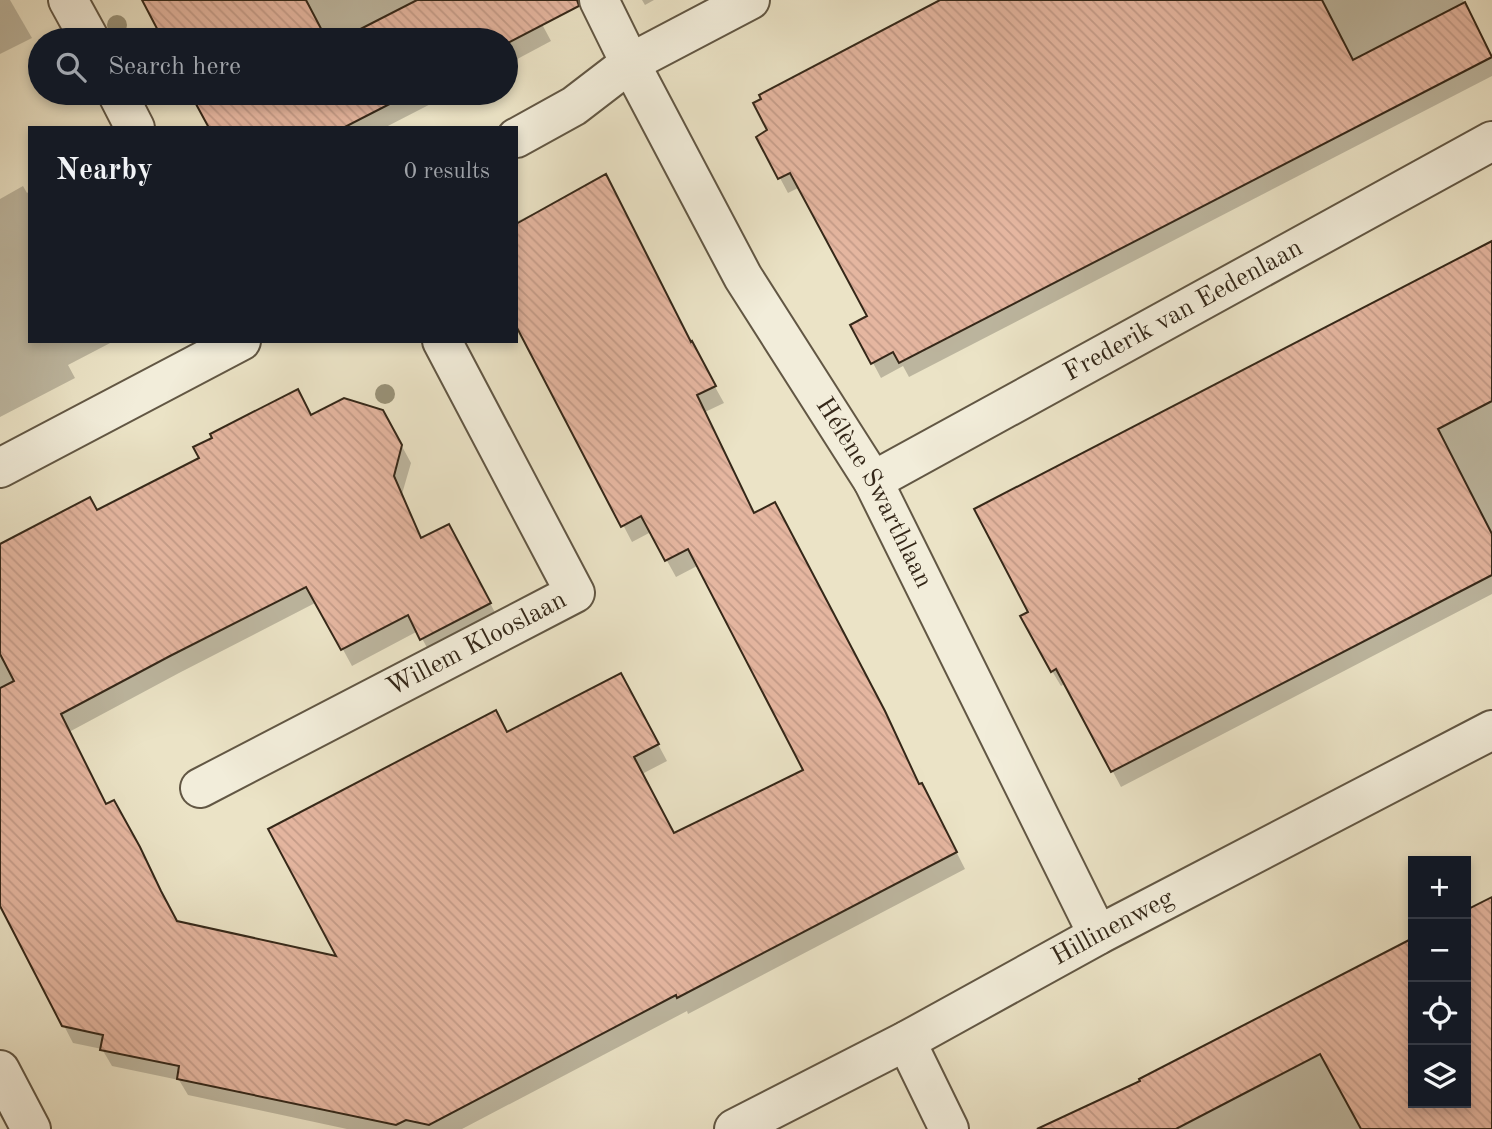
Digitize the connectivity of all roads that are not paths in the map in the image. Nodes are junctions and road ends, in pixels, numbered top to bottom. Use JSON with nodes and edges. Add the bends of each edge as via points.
{"nodes":[{"id":1,"x":68,"y":0,"type":"edge"},
{"id":2,"x":599,"y":0,"type":"edge"},
{"id":3,"x":750,"y":0,"type":"edge"},
{"id":4,"x":83,"y":28,"type":"edge"},
{"id":5,"x":630,"y":63,"type":"junction"},
{"id":6,"x":123,"y":105,"type":"edge"},
{"id":7,"x":134,"y":126,"type":"edge"},
{"id":8,"x":518,"y":137,"type":"edge"},
{"id":9,"x":1492,"y":141,"type":"edge"},
{"id":10,"x":237,"y":343,"type":"edge"},
{"id":11,"x":443,"y":343,"type":"edge"},
{"id":12,"x":0,"y":468,"type":"edge"},
{"id":13,"x":873,"y":481,"type":"junction"},
{"id":14,"x":1492,"y":730,"type":"edge"},
{"id":15,"x":200,"y":788,"type":"dead end"},
{"id":16,"x":1098,"y":935,"type":"junction"},
{"id":17,"x":905,"y":1041,"type":"junction"},
{"id":18,"x":0,"y":1070,"type":"edge"},
{"id":19,"x":31,"y":1129,"type":"edge"},
{"id":20,"x":734,"y":1129,"type":"edge"},
{"id":21,"x":949,"y":1129,"type":"edge"}],
"edges":[{"from":1,"to":4,"type":"street"},
{"from":2,"to":5,"type":"street","name":"Hélène Swarthlaan"},
{"from":3,"to":5,"type":"street"},
{"from":5,"to":8,"type":"street","via":[[574,106]]},
{"from":5,"to":13,"type":"street","name":"Hélène Swarthlaan","via":[[743,277]]},
{"from":6,"to":7,"type":"street"},
{"from":9,"to":13,"type":"street","name":"Frederik van Eedenlaan"},
{"from":10,"to":12,"type":"street"},
{"from":11,"to":15,"type":"street","name":"Willem Klooslaan","via":[[575,593]]},
{"from":13,"to":16,"type":"street","name":"Hélène Swarthlaan"},
{"from":14,"to":16,"type":"street","name":"Hillinenweg"},
{"from":16,"to":17,"type":"street","name":"Hillinenweg"},
{"from":17,"to":20,"type":"street","name":"Hillinenweg"},
{"from":17,"to":21,"type":"street"},
{"from":18,"to":19,"type":"street"}]}
